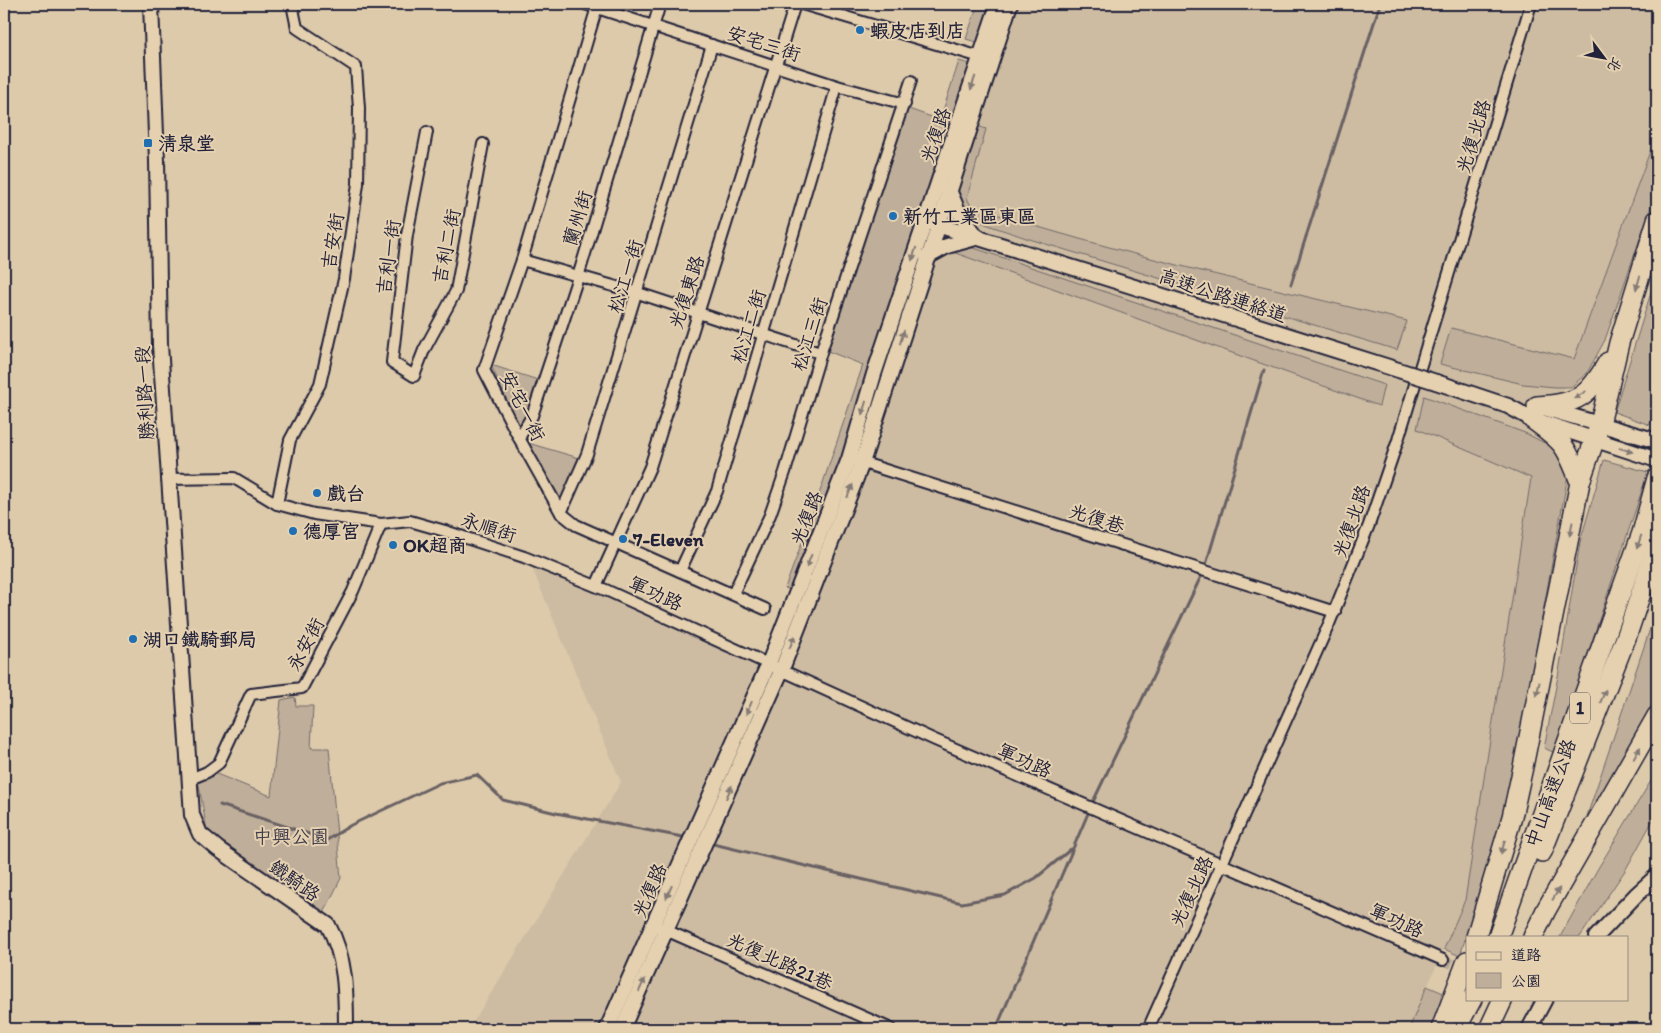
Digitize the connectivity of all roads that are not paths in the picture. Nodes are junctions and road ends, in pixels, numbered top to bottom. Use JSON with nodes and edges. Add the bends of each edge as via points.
{"nodes":[{"id":1,"x":151,"y":4,"type":"edge"},
{"id":2,"x":292,"y":4,"type":"edge"},
{"id":3,"x":585,"y":4,"type":"edge"},
{"id":4,"x":660,"y":4,"type":"edge"},
{"id":5,"x":795,"y":4,"type":"edge"},
{"id":6,"x":802,"y":4,"type":"edge"},
{"id":7,"x":998,"y":4,"type":"edge"},
{"id":8,"x":1010,"y":4,"type":"edge"},
{"id":9,"x":1531,"y":4,"type":"edge"},
{"id":10,"x":596,"y":7,"type":"junction"},
{"id":11,"x":653,"y":25,"type":"junction"},
{"id":12,"x":712,"y":45,"type":"junction"},
{"id":13,"x":987,"y":59,"type":"junction"},
{"id":14,"x":778,"y":65,"type":"junction"},
{"id":15,"x":911,"y":81,"type":"dead end"},
{"id":16,"x":837,"y":86,"type":"junction"},
{"id":17,"x":905,"y":104,"type":"junction"},
{"id":18,"x":427,"y":132,"type":"dead end"},
{"id":19,"x":483,"y":144,"type":"dead end"},
{"id":20,"x":949,"y":190,"type":"junction"},
{"id":21,"x":1657,"y":220,"type":"edge"},
{"id":22,"x":932,"y":224,"type":"junction"},
{"id":23,"x":978,"y":237,"type":"junction"},
{"id":24,"x":927,"y":257,"type":"junction"},
{"id":25,"x":522,"y":260,"type":"junction"},
{"id":26,"x":578,"y":277,"type":"junction"},
{"id":27,"x":638,"y":293,"type":"junction"},
{"id":28,"x":698,"y":312,"type":"junction"},
{"id":29,"x":764,"y":334,"type":"junction"},
{"id":30,"x":1619,"y":343,"type":"junction"},
{"id":31,"x":820,"y":353,"type":"junction"},
{"id":32,"x":414,"y":376,"type":"joint"},
{"id":33,"x":1534,"y":412,"type":"junction"},
{"id":34,"x":1597,"y":432,"type":"junction"},
{"id":35,"x":519,"y":438,"type":"junction"},
{"id":36,"x":1657,"y":441,"type":"edge"},
{"id":37,"x":1657,"y":460,"type":"edge"},
{"id":38,"x":855,"y":461,"type":"junction"},
{"id":39,"x":1657,"y":478,"type":"edge"},
{"id":40,"x":167,"y":479,"type":"junction"},
{"id":41,"x":1580,"y":482,"type":"junction"},
{"id":42,"x":277,"y":504,"type":"junction"},
{"id":43,"x":561,"y":513,"type":"junction"},
{"id":44,"x":381,"y":524,"type":"junction"},
{"id":45,"x":616,"y":542,"type":"junction"},
{"id":46,"x":1657,"y":545,"type":"edge"},
{"id":47,"x":680,"y":571,"type":"junction"},
{"id":48,"x":596,"y":586,"type":"junction"},
{"id":49,"x":733,"y":594,"type":"junction"},
{"id":50,"x":765,"y":609,"type":"dead end"},
{"id":51,"x":1335,"y":612,"type":"junction"},
{"id":52,"x":769,"y":663,"type":"junction"},
{"id":53,"x":782,"y":669,"type":"junction"},
{"id":54,"x":1657,"y":716,"type":"edge"},
{"id":55,"x":188,"y":780,"type":"junction"},
{"id":56,"x":1224,"y":863,"type":"junction"},
{"id":57,"x":1657,"y":876,"type":"edge"},
{"id":58,"x":654,"y":925,"type":"junction"},
{"id":59,"x":668,"y":931,"type":"junction"},
{"id":60,"x":1476,"y":936,"type":"edge"},
{"id":61,"x":1498,"y":936,"type":"edge"},
{"id":62,"x":1508,"y":936,"type":"edge"},
{"id":63,"x":1533,"y":936,"type":"edge"},
{"id":64,"x":1597,"y":936,"type":"edge"},
{"id":65,"x":1443,"y":960,"type":"tunnel mouth"},
{"id":66,"x":1466,"y":964,"type":"edge"},
{"id":67,"x":1471,"y":1000,"type":"edge"},
{"id":68,"x":1483,"y":1000,"type":"edge"},
{"id":69,"x":1503,"y":1000,"type":"edge"},
{"id":70,"x":1544,"y":1000,"type":"edge"},
{"id":71,"x":346,"y":1029,"type":"edge"},
{"id":72,"x":607,"y":1029,"type":"edge"},
{"id":73,"x":622,"y":1029,"type":"edge"},
{"id":74,"x":892,"y":1029,"type":"edge"},
{"id":75,"x":1148,"y":1029,"type":"edge"},
{"id":76,"x":1441,"y":1029,"type":"edge"},
{"id":77,"x":1456,"y":1029,"type":"edge"},
{"id":78,"x":1472,"y":1029,"type":"edge"},
{"id":79,"x":1489,"y":1029,"type":"edge"},
{"id":80,"x":1528,"y":1029,"type":"edge"}],
"edges":[{"from":1,"to":40,"type":"street","name":"勝利路一段"},
{"from":2,"to":42,"type":"street","name":"吉安街","via":[[297,28],[356,67],[358,184],[344,279],[320,384],[290,440]]},
{"from":3,"to":10,"type":"street","name":"安宅三街"},
{"from":4,"to":11,"type":"street","name":"蘭州街"},
{"from":5,"to":14,"type":"street","name":"光復東路"},
{"from":6,"to":13,"type":"street"},
{"from":7,"to":13,"type":"street","name":"光復路"},
{"from":8,"to":13,"type":"street","name":"光復路"},
{"from":9,"to":51,"type":"street","name":"光復北路","via":[[1398,440]]},
{"from":10,"to":11,"type":"street","name":"安宅三街"},
{"from":10,"to":25,"type":"street","name":"安宅一街"},
{"from":11,"to":12,"type":"street","name":"安宅三街"},
{"from":11,"to":26,"type":"street","name":"蘭州街"},
{"from":12,"to":14,"type":"street","name":"安宅三街"},
{"from":12,"to":27,"type":"street","name":"松江一街"},
{"from":13,"to":20,"type":"street","name":"光復路"},
{"from":13,"to":22,"type":"street","name":"光復路","one_way":true},
{"from":14,"to":16,"type":"street","name":"安宅三街"},
{"from":14,"to":28,"type":"street","name":"光復東路"},
{"from":15,"to":17,"type":"street","name":"松江三街"},
{"from":16,"to":17,"type":"street","name":"安宅三街"},
{"from":16,"to":29,"type":"street","name":"松江二街"},
{"from":17,"to":31,"type":"street","name":"松江三街"},
{"from":18,"to":32,"type":"street","name":"吉利一街","via":[[407,235],[392,362]]},
{"from":19,"to":32,"type":"street","name":"吉利二街","via":[[456,291],[424,350]]},
{"from":20,"to":22,"type":"street","name":"光復路"},
{"from":20,"to":23,"type":"street","via":[[958,211]]},
{"from":21,"to":30,"type":"highway","one_way":true},
{"from":22,"to":23,"type":"street","name":"高速公路連絡道"},
{"from":22,"to":24,"type":"street","name":"光復路"},
{"from":22,"to":38,"type":"street","name":"光復路","one_way":true,"via":[[874,374]]},
{"from":23,"to":24,"type":"street","via":[[947,246]]},
{"from":23,"to":33,"type":"street","name":"高速公路連絡道","bridge":true},
{"from":38,"to":24,"type":"street","name":"光復路","one_way":true},
{"from":25,"to":26,"type":"street"},
{"from":25,"to":35,"type":"street","name":"安宅一街","via":[[484,370]]},
{"from":26,"to":27,"type":"street"},
{"from":26,"to":35,"type":"street","name":"蘭州街","via":[[532,416]]},
{"from":27,"to":28,"type":"street"},
{"from":27,"to":43,"type":"street","name":"松江一街","via":[[587,454]]},
{"from":28,"to":29,"type":"street"},
{"from":28,"to":45,"type":"street","name":"光復東路","via":[[650,468]]},
{"from":29,"to":31,"type":"street"},
{"from":29,"to":47,"type":"street","name":"松江二街","via":[[717,492]]},
{"from":30,"to":33,"type":"highway","one_way":true,"via":[[1594,386],[1561,405]]},
{"from":30,"to":34,"type":"highway"},
{"from":31,"to":49,"type":"street","name":"松江三街","via":[[773,506]]},
{"from":33,"to":34,"type":"street","name":"高速公路連絡道"},
{"from":33,"to":41,"type":"highway","via":[[1569,451]]},
{"from":34,"to":36,"type":"street","name":"高速公路連絡道"},
{"from":34,"to":37,"type":"street","name":"高速公路連絡道","one_way":true},
{"from":34,"to":41,"type":"highway"},
{"from":35,"to":43,"type":"street","name":"安宅一街"},
{"from":38,"to":51,"type":"street","name":"光復巷"},
{"from":38,"to":52,"type":"street","name":"光復路","one_way":true},
{"from":53,"to":38,"type":"street","name":"光復路","one_way":true},
{"from":39,"to":61,"type":"highway","name":"中山高速公路","number":"1","one_way":true,"via":[[1642,533]]},
{"from":40,"to":42,"type":"street","name":"永順街","via":[[234,478]]},
{"from":40,"to":55,"type":"street","name":"勝利路一段"},
{"from":41,"to":60,"type":"highway","one_way":true,"via":[[1520,784]]},
{"from":42,"to":44,"type":"street","name":"永順街","via":[[314,514]]},
{"from":43,"to":45,"type":"street","name":"安宅一街","via":[[576,525]]},
{"from":44,"to":48,"type":"street","name":"永順街","via":[[410,521],[445,530]]},
{"from":44,"to":55,"type":"street","name":"永安街","via":[[353,591],[302,688],[251,694],[219,763]]},
{"from":45,"to":47,"type":"street","name":"安宅一街"},
{"from":45,"to":48,"type":"street","name":"光復東路"},
{"from":62,"to":46,"type":"highway","name":"中山高速公路","number":"1","one_way":true,"via":[[1627,635]]},
{"from":47,"to":49,"type":"street","name":"安宅一街"},
{"from":48,"to":52,"type":"street","name":"軍功路"},
{"from":49,"to":50,"type":"street","name":"安宅一街"},
{"from":51,"to":56,"type":"street","name":"光復北路"},
{"from":52,"to":53,"type":"street","name":"軍功路"},
{"from":52,"to":58,"type":"street","name":"光復路","one_way":true},
{"from":53,"to":56,"type":"street","name":"軍功路","via":[[1104,814]]},
{"from":59,"to":53,"type":"street","name":"光復路","one_way":true},
{"from":63,"to":54,"type":"highway","one_way":true},
{"from":55,"to":71,"type":"street","name":"鐵騎路","via":[[192,815],[200,834],[328,925],[343,963]]},
{"from":56,"to":65,"type":"street","name":"軍功路"},
{"from":56,"to":75,"type":"street","name":"光復北路"},
{"from":57,"to":64,"type":"street"},
{"from":58,"to":59,"type":"street","name":"光復北路21巷"},
{"from":58,"to":72,"type":"street","name":"光復路"},
{"from":73,"to":59,"type":"street","name":"光復路","one_way":true},
{"from":59,"to":74,"type":"street","name":"光復北路21巷"},
{"from":66,"to":76,"type":"highway"},
{"from":67,"to":77,"type":"highway"},
{"from":68,"to":78,"type":"highway"},
{"from":69,"to":79,"type":"highway"},
{"from":70,"to":80,"type":"street"}]}
